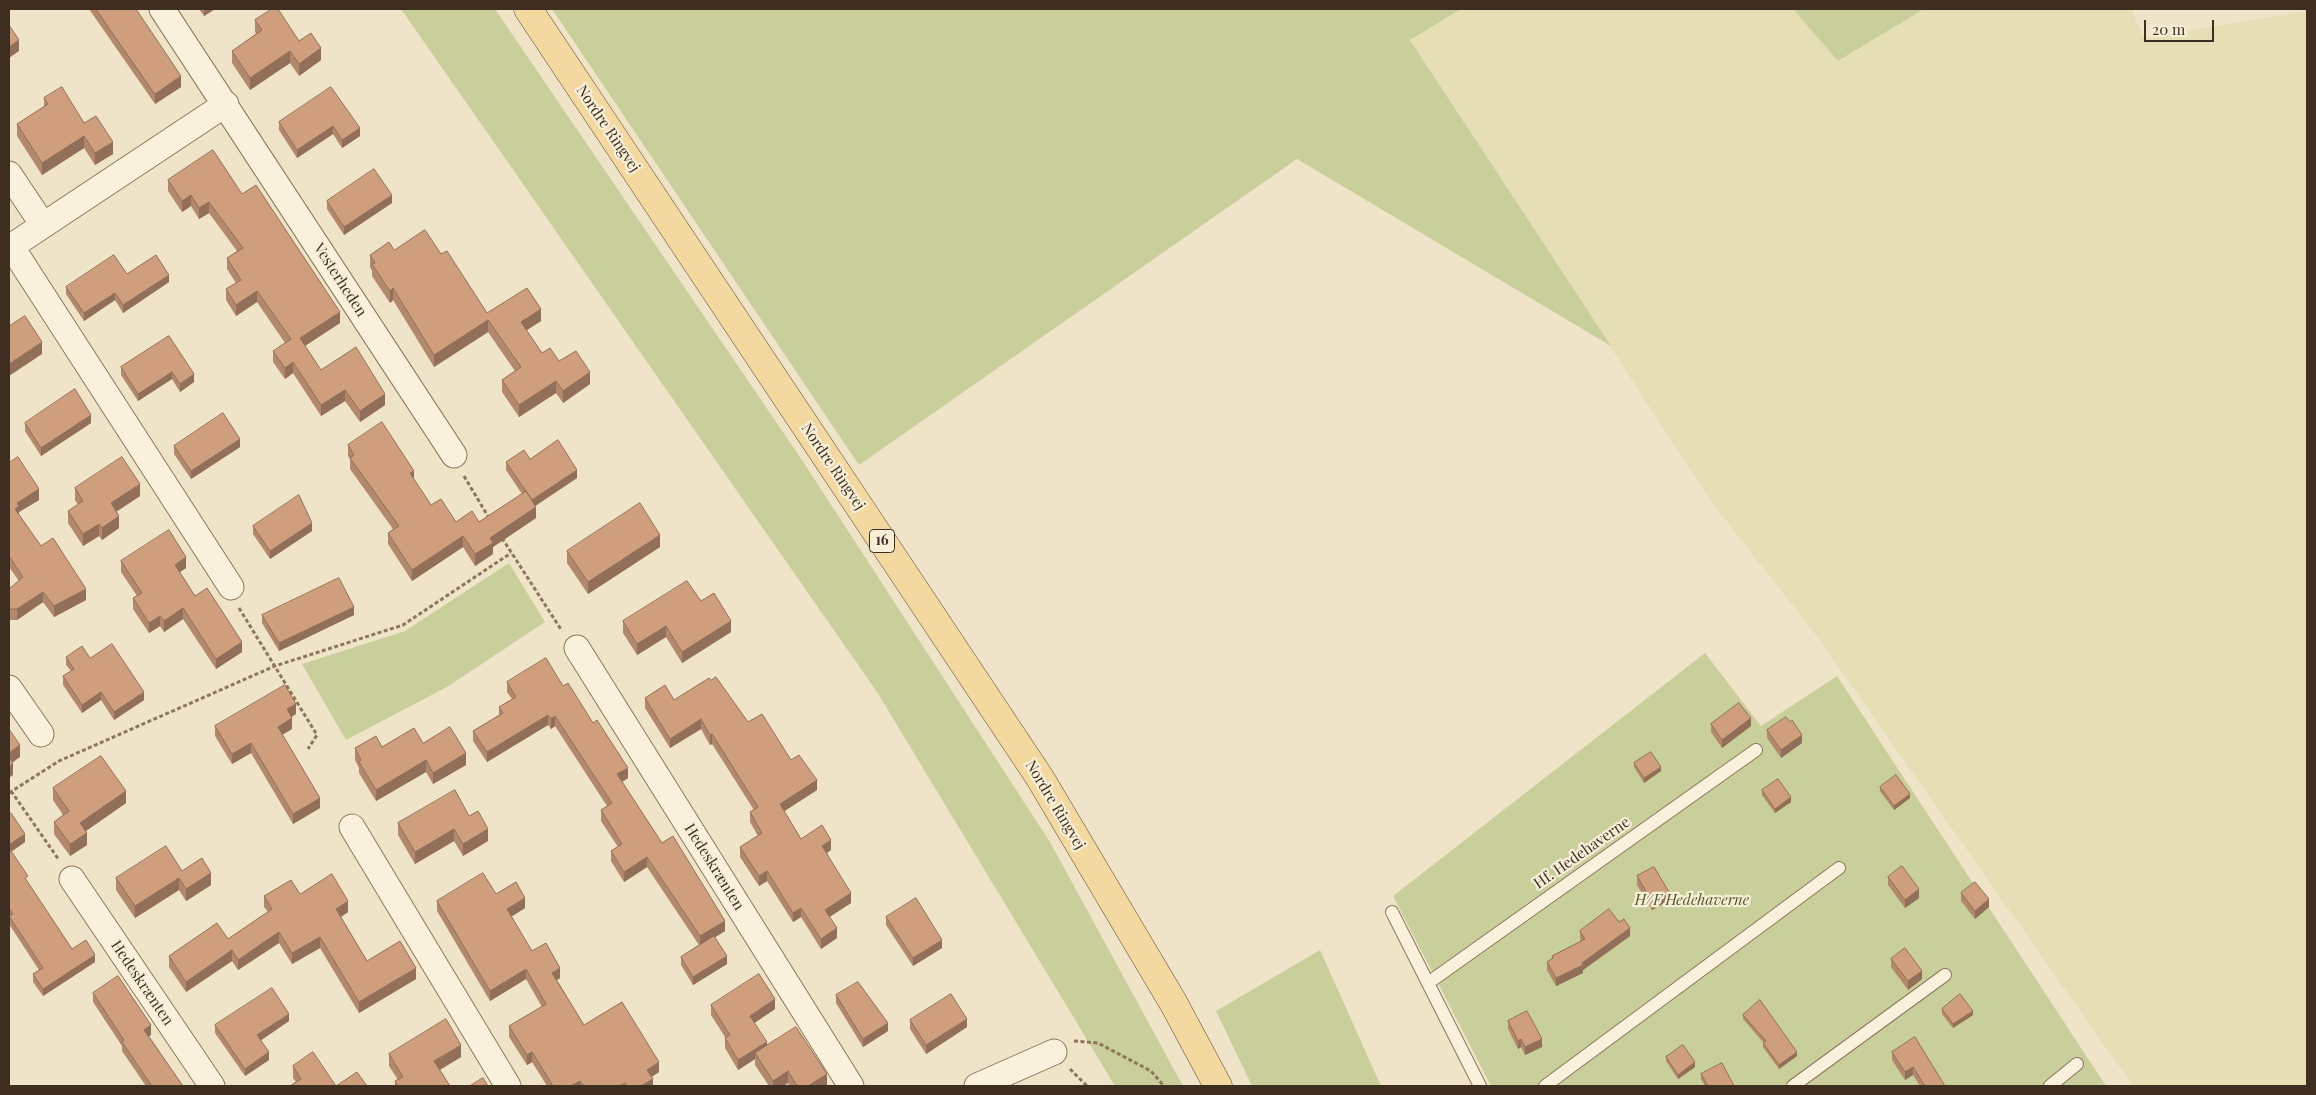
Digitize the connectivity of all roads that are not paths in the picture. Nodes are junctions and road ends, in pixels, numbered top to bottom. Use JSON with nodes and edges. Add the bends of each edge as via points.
{"nodes":[{"id":1,"x":162,"y":9,"type":"edge"},
{"id":2,"x":528,"y":9,"type":"edge"},
{"id":3,"x":226,"y":104,"type":"junction"},
{"id":4,"x":9,"y":174,"type":"edge"},
{"id":5,"x":43,"y":225,"type":"junction"},
{"id":6,"x":10,"y":247,"type":"edge"},
{"id":7,"x":454,"y":455,"type":"road end"},
{"id":8,"x":232,"y":587,"type":"road end"},
{"id":9,"x":577,"y":648,"type":"road end"},
{"id":10,"x":9,"y":688,"type":"edge"},
{"id":11,"x":41,"y":734,"type":"dead end"},
{"id":12,"x":1756,"y":750,"type":"dead end"},
{"id":13,"x":352,"y":827,"type":"dead end"},
{"id":14,"x":1839,"y":868,"type":"dead end"},
{"id":15,"x":72,"y":879,"type":"road end"},
{"id":16,"x":1392,"y":912,"type":"dead end"},
{"id":17,"x":1945,"y":975,"type":"dead end"},
{"id":18,"x":1428,"y":983,"type":"junction"},
{"id":19,"x":1054,"y":1052,"type":"road end"},
{"id":20,"x":2078,"y":1064,"type":"dead end"},
{"id":21,"x":212,"y":1086,"type":"edge"},
{"id":22,"x":508,"y":1086,"type":"edge"},
{"id":23,"x":851,"y":1086,"type":"edge"},
{"id":24,"x":977,"y":1086,"type":"edge"},
{"id":25,"x":1218,"y":1086,"type":"edge"},
{"id":26,"x":1480,"y":1086,"type":"edge"},
{"id":27,"x":1545,"y":1086,"type":"edge"},
{"id":28,"x":1793,"y":1086,"type":"edge"},
{"id":29,"x":2050,"y":1086,"type":"edge"}],
"edges":[{"from":1,"to":3,"type":"street","name":"Vesterheden"},
{"from":2,"to":25,"type":"main road","name":"Nordre Ringvej","number":"16","via":[[1040,778],[1174,1004]]},
{"from":3,"to":5,"type":"street"},
{"from":3,"to":7,"type":"street","name":"Vesterheden"},
{"from":4,"to":5,"type":"street"},
{"from":5,"to":6,"type":"street"},
{"from":6,"to":8,"type":"street"},
{"from":9,"to":23,"type":"street","name":"Hedeskrænten"},
{"from":10,"to":11,"type":"street"},
{"from":12,"to":18,"type":"lane","name":"Hf. Hedehaverne"},
{"from":13,"to":22,"type":"street"},
{"from":14,"to":27,"type":"lane"},
{"from":15,"to":21,"type":"street","name":"Hedeskrænten"},
{"from":16,"to":18,"type":"lane"},
{"from":17,"to":28,"type":"lane"},
{"from":18,"to":26,"type":"lane"},
{"from":19,"to":24,"type":"street"},
{"from":20,"to":29,"type":"lane"}]}
